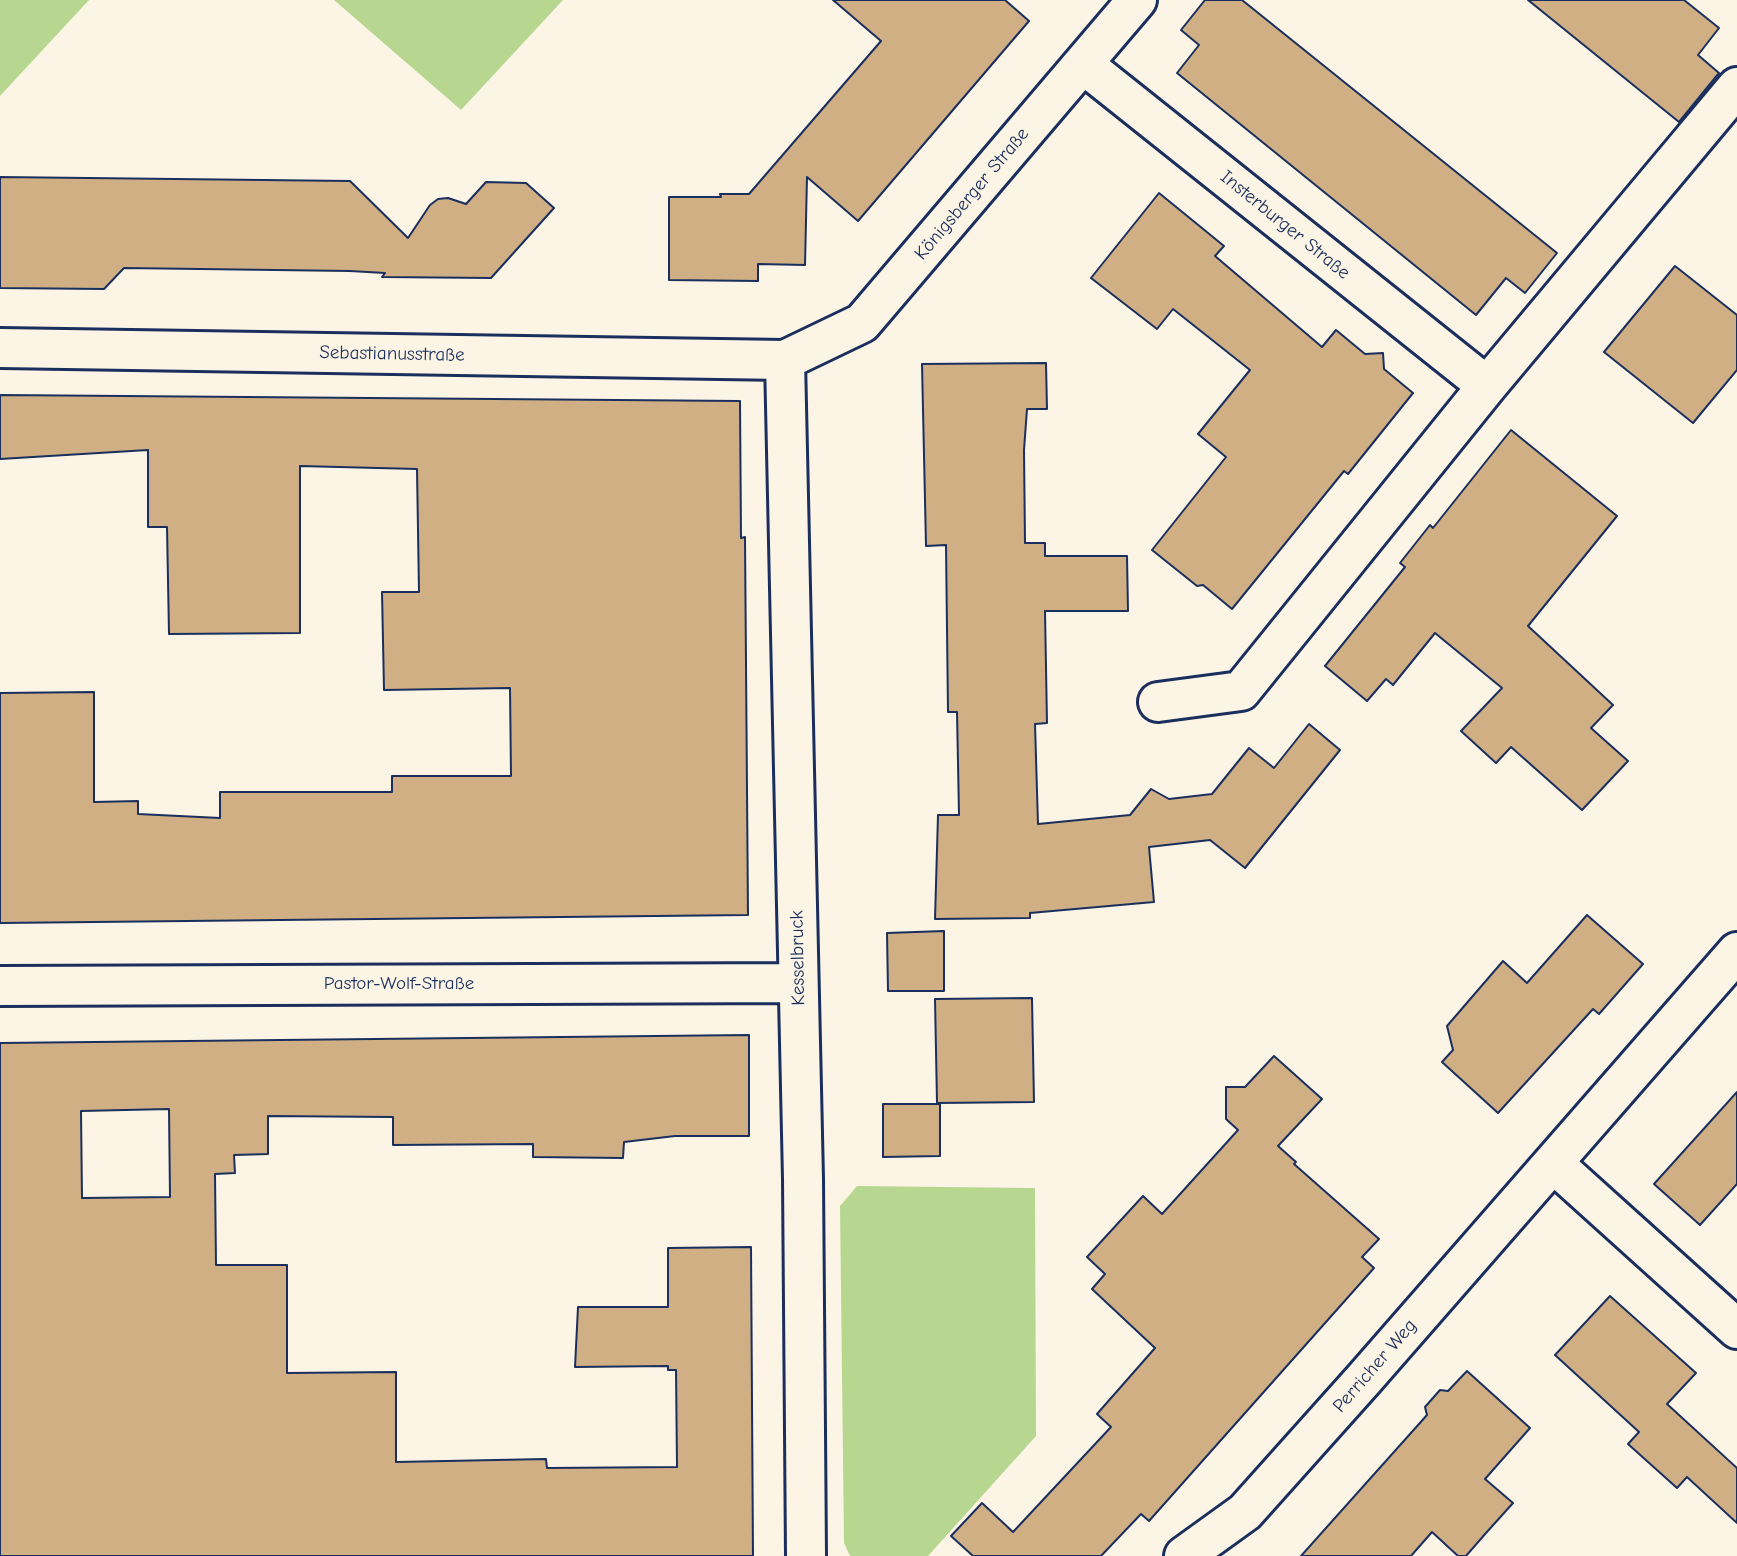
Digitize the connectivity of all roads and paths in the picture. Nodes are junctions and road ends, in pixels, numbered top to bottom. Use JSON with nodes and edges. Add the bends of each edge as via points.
{"nodes":[{"id":1,"x":1137,"y":0,"type":"edge"},
{"id":2,"x":1083,"y":65,"type":"junction"},
{"id":3,"x":1737,"y":87,"type":"edge"},
{"id":4,"x":0,"y":348,"type":"edge"},
{"id":5,"x":785,"y":360,"type":"junction"},
{"id":6,"x":1487,"y":386,"type":"junction"},
{"id":7,"x":1158,"y":702,"type":"dead end"},
{"id":8,"x":1737,"y":952,"type":"edge"},
{"id":9,"x":799,"y":982,"type":"junction"},
{"id":10,"x":0,"y":986,"type":"edge"},
{"id":11,"x":1553,"y":1163,"type":"junction"},
{"id":12,"x":1737,"y":1329,"type":"edge"},
{"id":13,"x":806,"y":1556,"type":"edge"},
{"id":14,"x":1184,"y":1556,"type":"edge"}],
"edges":[{"from":1,"to":2,"type":"street","name":"Königsberger Straße"},
{"from":2,"to":5,"type":"street","name":"Königsberger Straße","via":[[862,324]]},
{"from":2,"to":6,"type":"street","name":"Insterburger Straße"},
{"from":3,"to":6,"type":"street"},
{"from":4,"to":5,"type":"street","name":"Sebastianusstraße"},
{"from":5,"to":9,"type":"street","name":"Kesselbruck"},
{"from":6,"to":7,"type":"street","via":[[1241,691]]},
{"from":8,"to":11,"type":"street","name":"Perricher Weg"},
{"from":9,"to":10,"type":"street","name":"Pastor-Wolf-Straße"},
{"from":9,"to":13,"type":"street","name":"Kesselbruck"},
{"from":11,"to":12,"type":"street"},
{"from":11,"to":14,"type":"street","name":"Perricher Weg","via":[[1245,1512]]}]}
